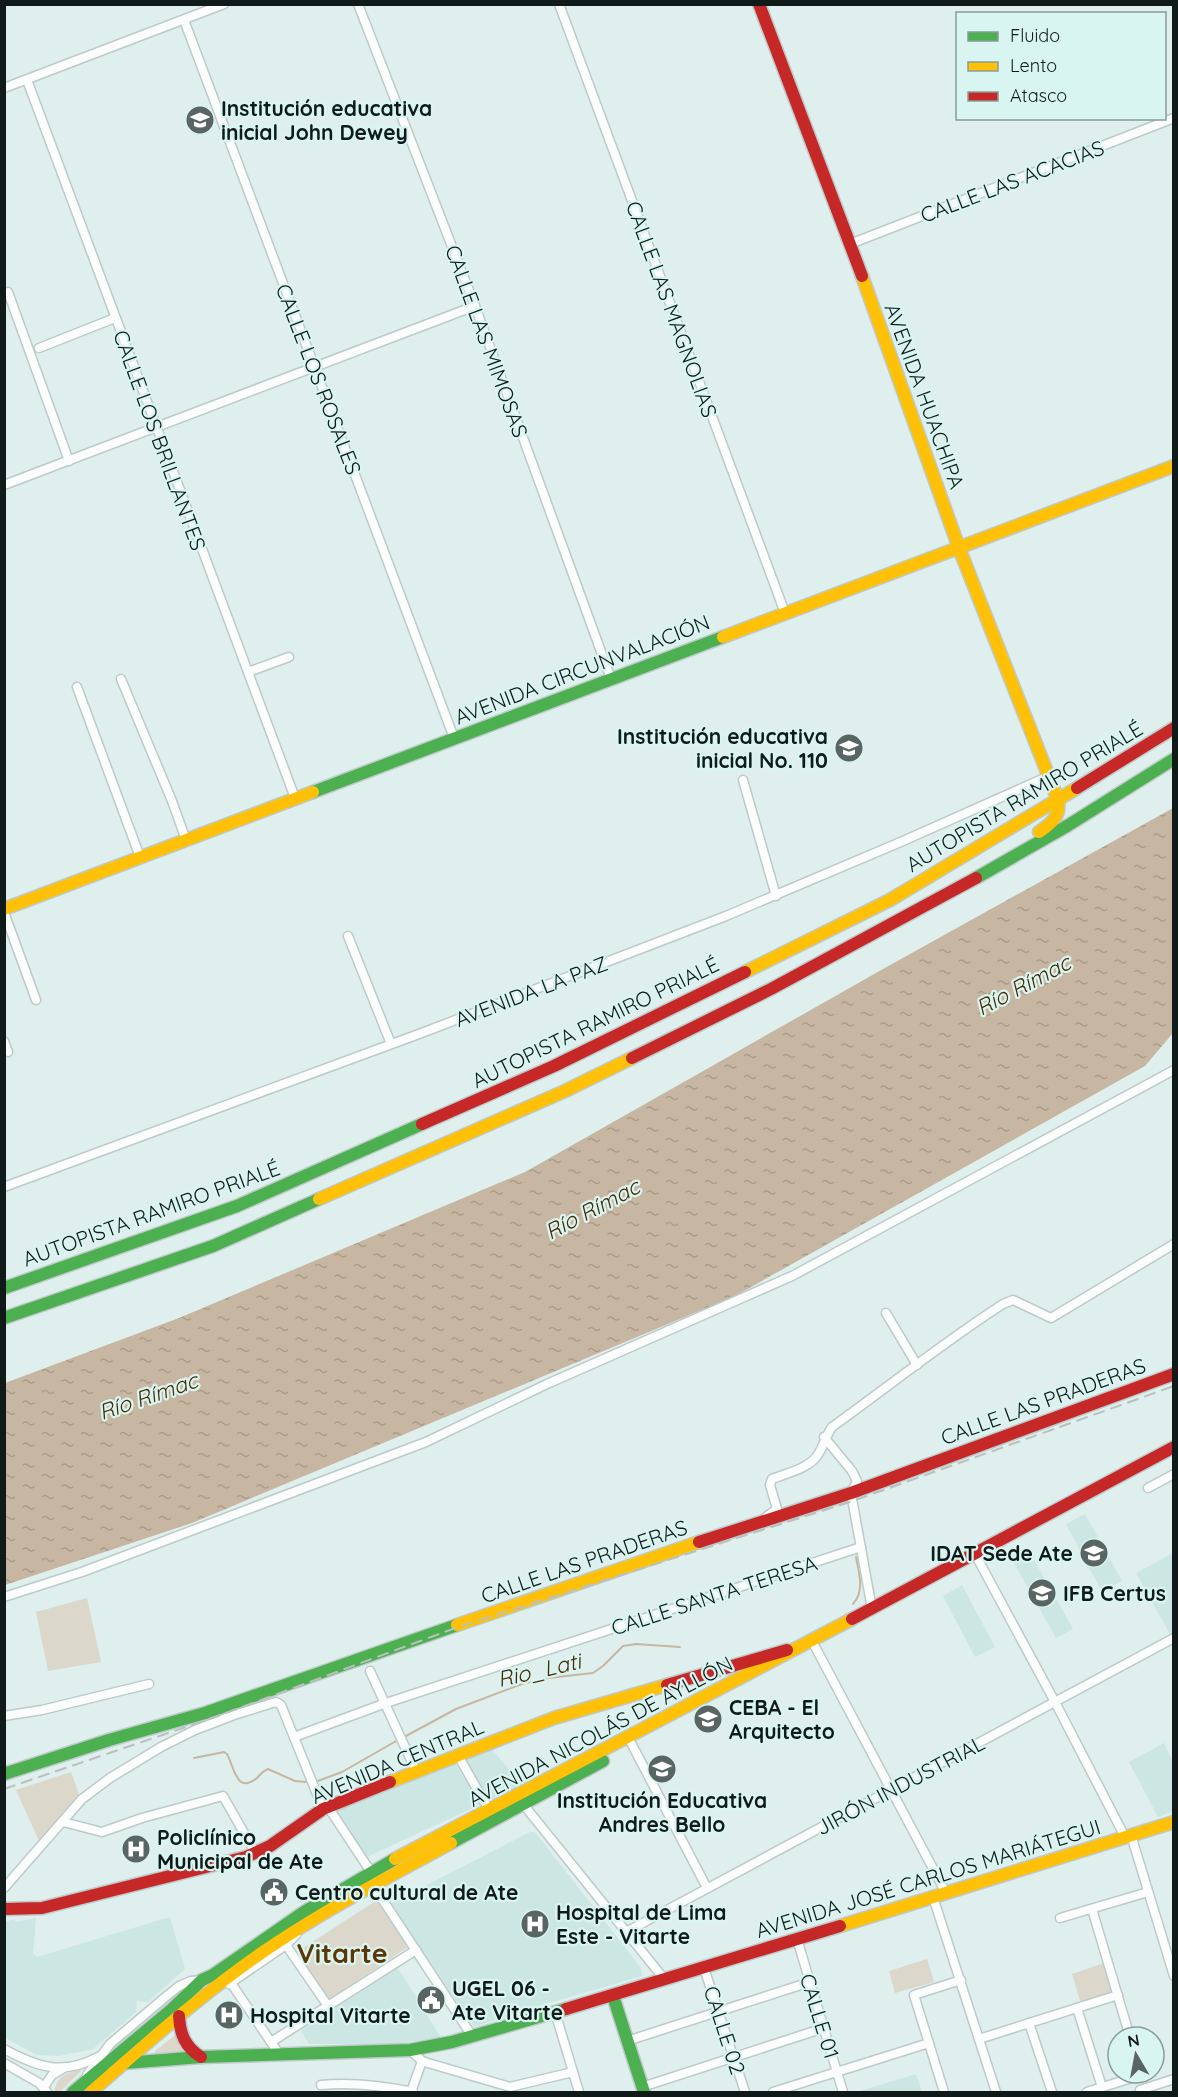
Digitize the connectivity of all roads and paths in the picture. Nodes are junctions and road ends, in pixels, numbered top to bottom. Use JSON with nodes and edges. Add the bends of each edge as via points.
{"nodes":[{"id":1,"x":224,"y":4,"type":"edge"},
{"id":2,"x":357,"y":4,"type":"edge"},
{"id":3,"x":559,"y":4,"type":"edge"},
{"id":4,"x":759,"y":4,"type":"edge"},
{"id":5,"x":184,"y":20,"type":"junction"},
{"id":6,"x":27,"y":80,"type":"junction"},
{"id":7,"x":4,"y":88,"type":"edge"},
{"id":8,"x":1173,"y":118,"type":"edge"},
{"id":9,"x":850,"y":244,"type":"junction"},
{"id":10,"x":8,"y":292,"type":"dead end"},
{"id":11,"x":475,"y":306,"type":"junction"},
{"id":12,"x":115,"y":318,"type":"junction"},
{"id":13,"x":39,"y":348,"type":"dead end"},
{"id":14,"x":315,"y":367,"type":"junction"},
{"id":15,"x":156,"y":428,"type":"junction"},
{"id":16,"x":69,"y":461,"type":"junction"},
{"id":17,"x":1173,"y":466,"type":"edge"},
{"id":18,"x":4,"y":485,"type":"edge"},
{"id":19,"x":959,"y":548,"type":"junction"},
{"id":20,"x":785,"y":613,"type":"junction"},
{"id":21,"x":289,"y":657,"type":"dead end"},
{"id":22,"x":248,"y":672,"type":"junction"},
{"id":23,"x":121,"y":679,"type":"dead end"},
{"id":24,"x":611,"y":679,"type":"junction"},
{"id":25,"x":77,"y":687,"type":"dead end"},
{"id":26,"x":1173,"y":728,"type":"edge"},
{"id":27,"x":454,"y":738,"type":"junction"},
{"id":28,"x":1173,"y":760,"type":"edge"},
{"id":29,"x":1049,"y":776,"type":"junction"},
{"id":30,"x":743,"y":780,"type":"dead end"},
{"id":31,"x":295,"y":798,"type":"junction"},
{"id":32,"x":1058,"y":800,"type":"junction"},
{"id":33,"x":186,"y":840,"type":"junction"},
{"id":34,"x":140,"y":857,"type":"junction"},
{"id":35,"x":972,"y":881,"type":"junction"},
{"id":36,"x":776,"y":896,"type":"junction"},
{"id":37,"x":4,"y":910,"type":"edge"},
{"id":38,"x":348,"y":936,"type":"dead end"},
{"id":39,"x":36,"y":1000,"type":"dead end"},
{"id":40,"x":4,"y":1041,"type":"edge"},
{"id":41,"x":391,"y":1044,"type":"junction"},
{"id":42,"x":8,"y":1052,"type":"dead end"},
{"id":43,"x":1173,"y":1070,"type":"edge"},
{"id":44,"x":4,"y":1187,"type":"edge"},
{"id":45,"x":1173,"y":1244,"type":"edge"},
{"id":46,"x":4,"y":1288,"type":"edge"},
{"id":47,"x":886,"y":1312,"type":"dead end"},
{"id":48,"x":4,"y":1318,"type":"edge"},
{"id":49,"x":916,"y":1365,"type":"junction"},
{"id":50,"x":1173,"y":1374,"type":"edge"},
{"id":51,"x":824,"y":1437,"type":"junction"},
{"id":52,"x":1173,"y":1447,"type":"edge"},
{"id":53,"x":1173,"y":1456,"type":"edge"},
{"id":54,"x":1173,"y":1474,"type":"edge"},
{"id":55,"x":1148,"y":1488,"type":"dead end"},
{"id":56,"x":851,"y":1493,"type":"junction"},
{"id":57,"x":708,"y":1539,"type":"junction"},
{"id":58,"x":861,"y":1547,"type":"junction"},
{"id":59,"x":977,"y":1557,"type":"junction"},
{"id":60,"x":4,"y":1597,"type":"edge"},
{"id":61,"x":872,"y":1609,"type":"junction"},
{"id":62,"x":1173,"y":1638,"type":"edge"},
{"id":63,"x":812,"y":1644,"type":"junction"},
{"id":64,"x":370,"y":1671,"type":"dead end"},
{"id":65,"x":149,"y":1684,"type":"dead end"},
{"id":66,"x":1055,"y":1702,"type":"junction"},
{"id":67,"x":386,"y":1703,"type":"junction"},
{"id":68,"x":4,"y":1716,"type":"edge"},
{"id":69,"x":294,"y":1737,"type":"junction"},
{"id":70,"x":630,"y":1741,"type":"junction"},
{"id":71,"x":460,"y":1759,"type":"dead end"},
{"id":72,"x":416,"y":1771,"type":"junction"},
{"id":73,"x":4,"y":1774,"type":"edge"},
{"id":74,"x":891,"y":1790,"type":"junction"},
{"id":75,"x":523,"y":1804,"type":"junction"},
{"id":76,"x":326,"y":1808,"type":"junction"},
{"id":77,"x":489,"y":1810,"type":"junction"},
{"id":78,"x":63,"y":1822,"type":"junction"},
{"id":79,"x":1173,"y":1822,"type":"edge"},
{"id":80,"x":1128,"y":1836,"type":"junction"},
{"id":81,"x":256,"y":1854,"type":"junction"},
{"id":82,"x":372,"y":1879,"type":"junction"},
{"id":83,"x":4,"y":1888,"type":"edge"},
{"id":84,"x":707,"y":1888,"type":"junction"},
{"id":85,"x":1148,"y":1892,"type":"junction"},
{"id":86,"x":946,"y":1893,"type":"junction"},
{"id":87,"x":933,"y":1897,"type":"junction"},
{"id":88,"x":4,"y":1909,"type":"edge"},
{"id":89,"x":1092,"y":1909,"type":"junction"},
{"id":90,"x":307,"y":1917,"type":"junction"},
{"id":91,"x":1060,"y":1918,"type":"dead end"},
{"id":92,"x":626,"y":1932,"type":"junction"},
{"id":93,"x":797,"y":1939,"type":"junction"},
{"id":94,"x":286,"y":1945,"type":"junction"},
{"id":95,"x":416,"y":1950,"type":"junction"},
{"id":96,"x":704,"y":1968,"type":"junction"},
{"id":97,"x":1173,"y":1976,"type":"edge"},
{"id":98,"x":202,"y":1980,"type":"junction"},
{"id":99,"x":665,"y":1980,"type":"junction"},
{"id":100,"x":961,"y":1980,"type":"junction"},
{"id":101,"x":810,"y":1982,"type":"junction"},
{"id":102,"x":231,"y":1983,"type":"junction"},
{"id":103,"x":1118,"y":1995,"type":"junction"},
{"id":104,"x":613,"y":1996,"type":"junction"},
{"id":105,"x":328,"y":2006,"type":"junction"},
{"id":106,"x":1077,"y":2008,"type":"junction"},
{"id":107,"x":555,"y":2012,"type":"junction"},
{"id":108,"x":718,"y":2012,"type":"junction"},
{"id":109,"x":182,"y":2013,"type":"junction"},
{"id":110,"x":1029,"y":2023,"type":"junction"},
{"id":111,"x":1127,"y":2025,"type":"edge"},
{"id":112,"x":824,"y":2028,"type":"junction"},
{"id":113,"x":472,"y":2036,"type":"junction"},
{"id":114,"x":979,"y":2039,"type":"junction"},
{"id":115,"x":627,"y":2041,"type":"junction"},
{"id":116,"x":271,"y":2042,"type":"junction"},
{"id":117,"x":929,"y":2043,"type":"junction"},
{"id":118,"x":4,"y":2049,"type":"edge"},
{"id":119,"x":410,"y":2050,"type":"junction"},
{"id":120,"x":279,"y":2054,"type":"junction"},
{"id":121,"x":100,"y":2055,"type":"junction"},
{"id":122,"x":201,"y":2057,"type":"junction"},
{"id":123,"x":733,"y":2057,"type":"junction"},
{"id":124,"x":422,"y":2061,"type":"junction"},
{"id":125,"x":125,"y":2062,"type":"junction"},
{"id":126,"x":4,"y":2063,"type":"edge"},
{"id":127,"x":64,"y":2068,"type":"junction"},
{"id":128,"x":573,"y":2072,"type":"junction"},
{"id":129,"x":837,"y":2072,"type":"junction"},
{"id":130,"x":1173,"y":2079,"type":"edge"},
{"id":131,"x":321,"y":2085,"type":"dead end"},
{"id":132,"x":1108,"y":2085,"type":"edge"},
{"id":133,"x":1102,"y":2087,"type":"junction"},
{"id":134,"x":794,"y":2089,"type":"edge"},
{"id":135,"x":45,"y":2090,"type":"edge"},
{"id":136,"x":81,"y":2090,"type":"edge"},
{"id":137,"x":643,"y":2090,"type":"edge"},
{"id":138,"x":1140,"y":2091,"type":"edge"},
{"id":139,"x":412,"y":2092,"type":"edge"},
{"id":140,"x":579,"y":2092,"type":"edge"},
{"id":141,"x":745,"y":2092,"type":"edge"},
{"id":142,"x":773,"y":2092,"type":"edge"},
{"id":143,"x":843,"y":2092,"type":"edge"},
{"id":144,"x":945,"y":2092,"type":"edge"},
{"id":145,"x":996,"y":2092,"type":"edge"},
{"id":146,"x":1052,"y":2092,"type":"edge"},
{"id":147,"x":1086,"y":2092,"type":"edge"}],
"edges":[{"from":1,"to":5,"type":"street"},
{"from":2,"to":11,"type":"street","name":"CALLE LAS MIMOSAS"},
{"from":3,"to":20,"type":"street","name":"CALLE LAS MAGNOLIAS"},
{"from":4,"to":9,"type":"main road","name":"AVENIDA HUACHIPA"},
{"from":5,"to":6,"type":"street"},
{"from":5,"to":14,"type":"street","name":"CALLE LOS ROSALES"},
{"from":6,"to":7,"type":"street"},
{"from":6,"to":12,"type":"street","name":"CALLE LOS BRILLANTES"},
{"from":8,"to":9,"type":"street","name":"CALLE LAS ACACIAS"},
{"from":9,"to":19,"type":"main road","name":"AVENIDA HUACHIPA"},
{"from":10,"to":16,"type":"street"},
{"from":11,"to":14,"type":"street"},
{"from":11,"to":24,"type":"street","name":"CALLE LAS MIMOSAS"},
{"from":12,"to":13,"type":"street"},
{"from":12,"to":15,"type":"street","name":"CALLE LOS BRILLANTES"},
{"from":14,"to":15,"type":"street"},
{"from":14,"to":27,"type":"street","name":"CALLE LOS ROSALES"},
{"from":15,"to":16,"type":"street"},
{"from":15,"to":22,"type":"street","name":"CALLE LOS BRILLANTES"},
{"from":16,"to":18,"type":"street"},
{"from":17,"to":19,"type":"main road","name":"AVENIDA CIRCUNVALACIÓN"},
{"from":19,"to":20,"type":"main road","name":"AVENIDA CIRCUNVALACIÓN"},
{"from":19,"to":29,"type":"main road","name":"AVENIDA HUACHIPA"},
{"from":20,"to":24,"type":"main road","name":"AVENIDA CIRCUNVALACIÓN"},
{"from":21,"to":22,"type":"street"},
{"from":22,"to":31,"type":"street","name":"CALLE LOS BRILLANTES"},
{"from":23,"to":33,"type":"street"},
{"from":24,"to":27,"type":"main road","name":"AVENIDA CIRCUNVALACIÓN"},
{"from":25,"to":34,"type":"street"},
{"from":26,"to":32,"type":"main road","name":"AUTOPISTA RAMIRO PRIALÉ"},
{"from":27,"to":31,"type":"main road","name":"AVENIDA CIRCUNVALACIÓN"},
{"from":28,"to":35,"type":"main road","name":"AUTOPISTA RAMIRO PRIALÉ"},
{"from":29,"to":32,"type":"main road","name":"AVENIDA HUACHIPA"},
{"from":29,"to":36,"type":"street","name":"AVENIDA LA PAZ"},
{"from":30,"to":36,"type":"street"},
{"from":31,"to":33,"type":"main road","name":"AVENIDA CIRCUNVALACIÓN"},
{"from":32,"to":35,"type":"main road","via":[[1060,811],[1054,822],[995,860]]},
{"from":32,"to":46,"type":"main road","name":"AUTOPISTA RAMIRO PRIALÉ","via":[[890,900],[554,1066],[237,1206]]},
{"from":33,"to":34,"type":"main road","name":"AVENIDA CIRCUNVALACIÓN"},
{"from":34,"to":37,"type":"main road","name":"AVENIDA CIRCUNVALACIÓN"},
{"from":35,"to":48,"type":"main road","name":"AUTOPISTA RAMIRO PRIALÉ","via":[[565,1091],[213,1246]]},
{"from":36,"to":41,"type":"street","name":"AVENIDA LA PAZ"},
{"from":37,"to":39,"type":"street"},
{"from":38,"to":41,"type":"street"},
{"from":40,"to":42,"type":"street"},
{"from":41,"to":44,"type":"street","name":"AVENIDA LA PAZ"},
{"from":43,"to":60,"type":"street","via":[[792,1276],[426,1442],[82,1572]]},
{"from":45,"to":49,"type":"street","via":[[1051,1318],[1013,1300],[1003,1304]]},
{"from":47,"to":49,"type":"street"},
{"from":49,"to":51,"type":"street"},
{"from":50,"to":56,"type":"main road","name":"CALLE LAS PRADERAS"},
{"from":51,"to":56,"type":"street","via":[[857,1481]]},
{"from":51,"to":57,"type":"street","via":[[813,1461],[770,1481],[775,1511]]},
{"from":52,"to":59,"type":"main road","name":"AVENIDA NICOLÁS DE AYLLÓN"},
{"from":53,"to":59,"type":"main road","name":"AVENIDA NICOLÁS DE AYLLÓN"},
{"from":54,"to":55,"type":"street"},
{"from":56,"to":57,"type":"main road","name":"CALLE LAS PRADERAS"},
{"from":56,"to":58,"type":"street"},
{"from":57,"to":73,"type":"main road","name":"CALLE LAS PRADERAS","via":[[205,1713]]},
{"from":58,"to":61,"type":"street"},
{"from":58,"to":67,"type":"street","name":"CALLE SANTA TERESA"},
{"from":59,"to":61,"type":"main road","name":"AVENIDA NICOLÁS DE AYLLÓN"},
{"from":59,"to":63,"type":"main road","name":"AVENIDA NICOLÁS DE AYLLÓN"},
{"from":59,"to":66,"type":"street"},
{"from":61,"to":63,"type":"main road","name":"AVENIDA NICOLÁS DE AYLLÓN"},
{"from":62,"to":66,"type":"street","name":"JIRÓN INDUSTRIAL"},
{"from":63,"to":70,"type":"main road","name":"AVENIDA NICOLÁS DE AYLLÓN"},
{"from":63,"to":72,"type":"main road","name":"AVENIDA CENTRAL","via":[[554,1718]]},
{"from":63,"to":74,"type":"street"},
{"from":64,"to":67,"type":"street"},
{"from":65,"to":68,"type":"street"},
{"from":66,"to":74,"type":"street","name":"JIRÓN INDUSTRIAL"},
{"from":66,"to":80,"type":"street"},
{"from":67,"to":69,"type":"street","name":"CALLE SANTA TERESA"},
{"from":67,"to":72,"type":"street"},
{"from":69,"to":76,"type":"street"},
{"from":69,"to":78,"type":"street","via":[[279,1702],[234,1715],[161,1747],[110,1778],[82,1799]]},
{"from":70,"to":75,"type":"main road","name":"AVENIDA NICOLÁS DE AYLLÓN"},
{"from":70,"to":77,"type":"main road","name":"AVENIDA NICOLÁS DE AYLLÓN"},
{"from":70,"to":84,"type":"street"},
{"from":71,"to":77,"type":"street"},
{"from":72,"to":76,"type":"main road","name":"AVENIDA CENTRAL"},
{"from":74,"to":84,"type":"street","name":"JIRÓN INDUSTRIAL"},
{"from":74,"to":86,"type":"street"},
{"from":75,"to":82,"type":"main road","name":"AVENIDA NICOLÁS DE AYLLÓN"},
{"from":75,"to":92,"type":"street"},
{"from":76,"to":81,"type":"main road","name":"AVENIDA CENTRAL"},
{"from":76,"to":82,"type":"street"},
{"from":77,"to":82,"type":"main road","name":"AVENIDA NICOLÁS DE AYLLÓN"},
{"from":78,"to":81,"type":"street","via":[[102,1832],[223,1796]]},
{"from":78,"to":83,"type":"street"},
{"from":79,"to":80,"type":"main road","name":"AVENIDA JOSÉ CARLOS MARIÁTEGUI"},
{"from":80,"to":85,"type":"street"},
{"from":80,"to":86,"type":"main road","name":"AVENIDA JOSÉ CARLOS MARIÁTEGUI"},
{"from":81,"to":88,"type":"main road","name":"AVENIDA CENTRAL","via":[[42,1908]]},
{"from":82,"to":90,"type":"main road","name":"AVENIDA NICOLÁS DE AYLLÓN"},
{"from":82,"to":95,"type":"street"},
{"from":84,"to":92,"type":"street","name":"JIRÓN INDUSTRIAL"},
{"from":85,"to":89,"type":"street"},
{"from":85,"to":97,"type":"street"},
{"from":86,"to":87,"type":"main road","name":"AVENIDA JOSÉ CARLOS MARIÁTEGUI"},
{"from":87,"to":93,"type":"main road","name":"AVENIDA JOSÉ CARLOS MARIÁTEGUI"},
{"from":87,"to":100,"type":"street"},
{"from":89,"to":91,"type":"street"},
{"from":89,"to":103,"type":"street"},
{"from":90,"to":94,"type":"street"},
{"from":90,"to":98,"type":"main road","name":"AVENIDA NICOLÁS DE AYLLÓN"},
{"from":90,"to":109,"type":"main road","name":"AVENIDA NICOLÁS DE AYLLÓN"},
{"from":92,"to":99,"type":"street"},
{"from":93,"to":96,"type":"main road","name":"AVENIDA JOSÉ CARLOS MARIÁTEGUI"},
{"from":93,"to":101,"type":"street","name":"CALLE 01"},
{"from":94,"to":102,"type":"street"},
{"from":94,"to":105,"type":"street"},
{"from":95,"to":105,"type":"street"},
{"from":95,"to":113,"type":"street"},
{"from":96,"to":99,"type":"main road","name":"AVENIDA JOSÉ CARLOS MARIÁTEGUI"},
{"from":96,"to":108,"type":"street","name":"CALLE 02"},
{"from":98,"to":121,"type":"street","via":[[179,1986]]},
{"from":98,"to":136,"type":"main road","name":"AVENIDA NICOLÁS DE AYLLÓN"},
{"from":99,"to":104,"type":"main road","name":"AVENIDA JOSÉ CARLOS MARIÁTEGUI"},
{"from":100,"to":114,"type":"street"},
{"from":100,"to":117,"type":"street","via":[[914,1995]]},
{"from":101,"to":108,"type":"street"},
{"from":101,"to":112,"type":"street","name":"CALLE 01"},
{"from":102,"to":109,"type":"street"},
{"from":102,"to":116,"type":"street"},
{"from":103,"to":106,"type":"street"},
{"from":103,"to":111,"type":"street"},
{"from":104,"to":107,"type":"main road","name":"AVENIDA JOSÉ CARLOS MARIÁTEGUI"},
{"from":104,"to":115,"type":"main road"},
{"from":105,"to":116,"type":"street"},
{"from":106,"to":110,"type":"street"},
{"from":106,"to":133,"type":"street"},
{"from":107,"to":113,"type":"main road","name":"AVENIDA JOSÉ CARLOS MARIÁTEGUI"},
{"from":107,"to":128,"type":"street"},
{"from":108,"to":115,"type":"street"},
{"from":108,"to":123,"type":"street","name":"CALLE 02"},
{"from":109,"to":122,"type":"main road","via":[[181,2036]]},
{"from":109,"to":125,"type":"main road","name":"AVENIDA NICOLÁS DE AYLLÓN"},
{"from":110,"to":114,"type":"street"},
{"from":110,"to":146,"type":"street"},
{"from":112,"to":123,"type":"street"},
{"from":112,"to":129,"type":"street","name":"CALLE 01"},
{"from":113,"to":119,"type":"main road","name":"AVENIDA JOSÉ CARLOS MARIÁTEGUI"},
{"from":114,"to":145,"type":"street"},
{"from":115,"to":137,"type":"main road"},
{"from":116,"to":120,"type":"street"},
{"from":117,"to":129,"type":"street"},
{"from":117,"to":144,"type":"street"},
{"from":118,"to":127,"type":"street","via":[[42,2066]]},
{"from":119,"to":120,"type":"main road","name":"AVENIDA JOSÉ CARLOS MARIÁTEGUI"},
{"from":119,"to":124,"type":"street"},
{"from":120,"to":122,"type":"main road","name":"AVENIDA JOSÉ CARLOS MARIÁTEGUI"},
{"from":121,"to":127,"type":"street"},
{"from":121,"to":136,"type":"street"},
{"from":122,"to":125,"type":"main road","name":"AVENIDA JOSÉ CARLOS MARIÁTEGUI"},
{"from":123,"to":137,"type":"street"},
{"from":123,"to":141,"type":"street","name":"CALLE 02"},
{"from":124,"to":128,"type":"street","via":[[510,2087]]},
{"from":124,"to":139,"type":"street"},
{"from":125,"to":136,"type":"main road","name":"AVENIDA NICOLÁS DE AYLLÓN"},
{"from":126,"to":135,"type":"street"},
{"from":127,"to":135,"type":"street","via":[[52,2075]]},
{"from":128,"to":140,"type":"street"},
{"from":129,"to":134,"type":"street"},
{"from":129,"to":143,"type":"street","name":"CALLE 01"},
{"from":130,"to":138,"type":"street"},
{"from":131,"to":139,"type":"street","via":[[374,2086]]},
{"from":132,"to":133,"type":"street"},
{"from":133,"to":147,"type":"street"},
{"from":134,"to":142,"type":"street"}]}
